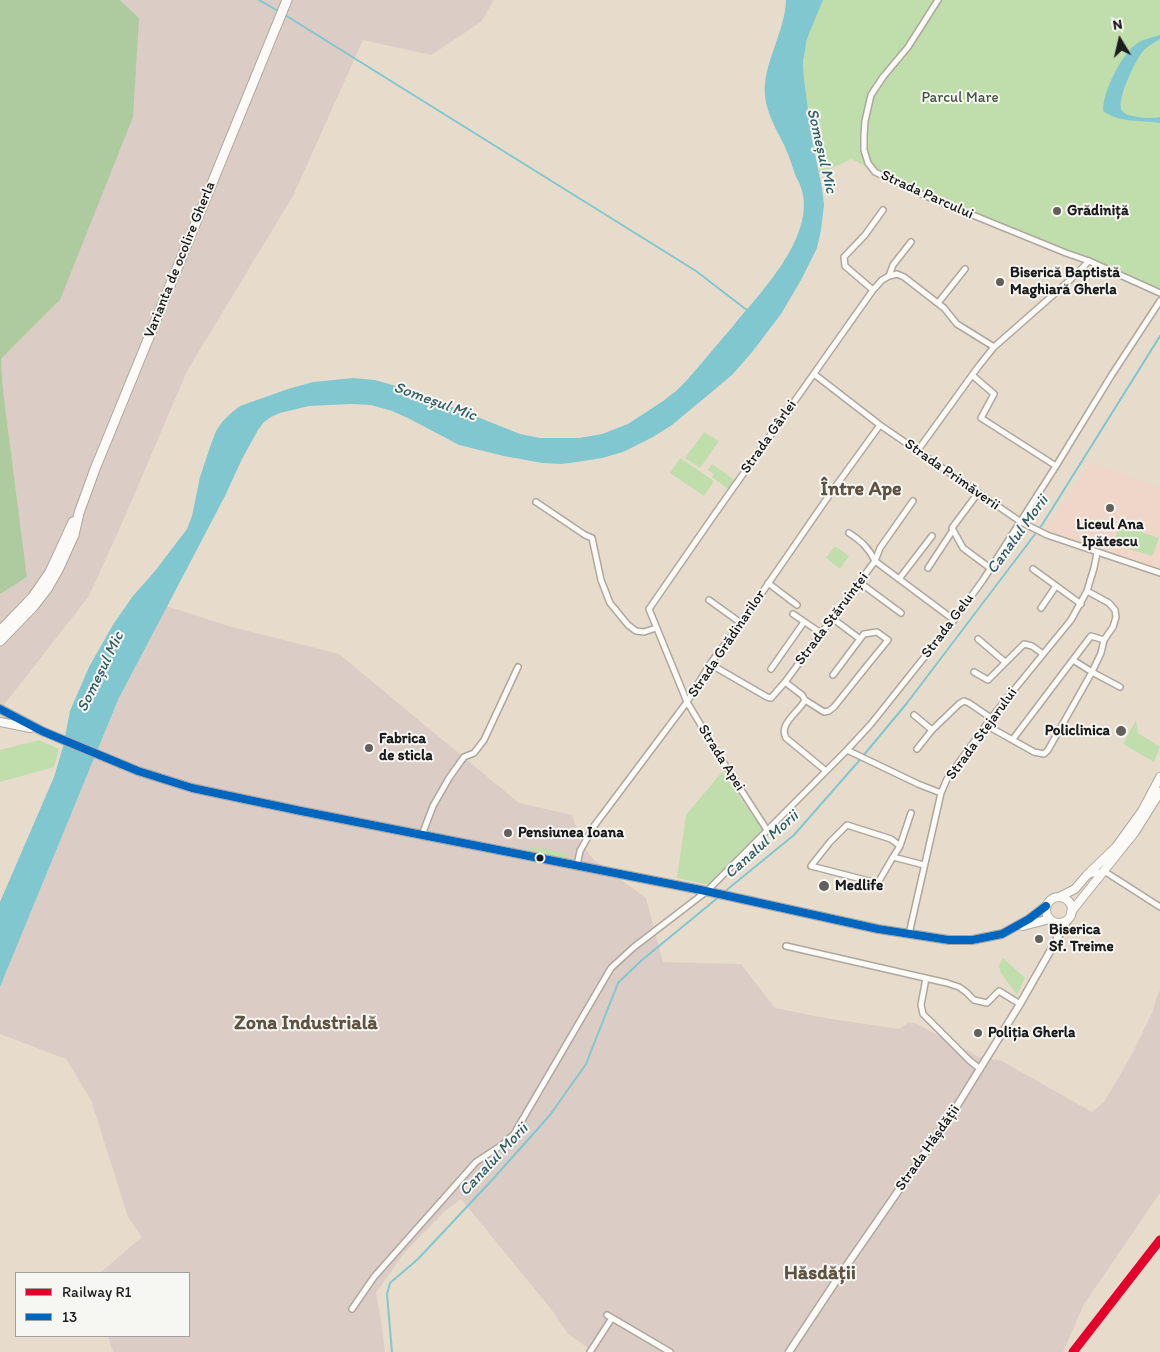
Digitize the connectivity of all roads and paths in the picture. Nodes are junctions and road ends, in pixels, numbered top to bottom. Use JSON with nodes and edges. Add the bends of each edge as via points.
{"nodes":[{"id":1,"x":938,"y":0,"type":"edge"},
{"id":2,"x":286,"y":4,"type":"edge"},
{"id":3,"x":883,"y":210,"type":"dead end"},
{"id":4,"x":911,"y":242,"type":"dead end"},
{"id":5,"x":1089,"y":261,"type":"junction"},
{"id":6,"x":965,"y":269,"type":"dead end"},
{"id":7,"x":889,"y":276,"type":"junction"},
{"id":8,"x":874,"y":290,"type":"junction"},
{"id":9,"x":1160,"y":293,"type":"edge"},
{"id":10,"x":1160,"y":301,"type":"edge"},
{"id":11,"x":938,"y":303,"type":"junction"},
{"id":12,"x":994,"y":347,"type":"junction"},
{"id":13,"x":814,"y":374,"type":"junction"},
{"id":14,"x":972,"y":375,"type":"junction"},
{"id":15,"x":880,"y":424,"type":"junction"},
{"id":16,"x":918,"y":450,"type":"junction"},
{"id":17,"x":1056,"y":466,"type":"junction"},
{"id":18,"x":978,"y":493,"type":"junction"},
{"id":19,"x":914,"y":501,"type":"dead end"},
{"id":20,"x":536,"y":502,"type":"dead end"},
{"id":21,"x":78,"y":513,"type":"junction"},
{"id":22,"x":1021,"y":522,"type":"junction"},
{"id":23,"x":953,"y":530,"type":"junction"},
{"id":24,"x":849,"y":533,"type":"dead end"},
{"id":25,"x":932,"y":536,"type":"dead end"},
{"id":26,"x":1097,"y":552,"type":"junction"},
{"id":27,"x":876,"y":561,"type":"junction"},
{"id":28,"x":928,"y":568,"type":"dead end"},
{"id":29,"x":990,"y":568,"type":"junction"},
{"id":30,"x":1033,"y":570,"type":"dead end"},
{"id":31,"x":1160,"y":573,"type":"edge"},
{"id":32,"x":899,"y":579,"type":"junction"},
{"id":33,"x":859,"y":582,"type":"junction"},
{"id":34,"x":768,"y":583,"type":"junction"},
{"id":35,"x":1056,"y":586,"type":"junction"},
{"id":36,"x":1087,"y":591,"type":"junction"},
{"id":37,"x":709,"y":600,"type":"dead end"},
{"id":38,"x":797,"y":604,"type":"dead end"},
{"id":39,"x":1080,"y":604,"type":"junction"},
{"id":40,"x":1041,"y":608,"type":"dead end"},
{"id":41,"x":649,"y":610,"type":"joint"},
{"id":42,"x":901,"y":613,"type":"dead end"},
{"id":43,"x":793,"y":614,"type":"dead end"},
{"id":44,"x":832,"y":618,"type":"junction"},
{"id":45,"x":954,"y":620,"type":"junction"},
{"id":46,"x":804,"y":622,"type":"junction"},
{"id":47,"x":741,"y":623,"type":"junction"},
{"id":48,"x":656,"y":628,"type":"junction"},
{"id":49,"x":0,"y":631,"type":"edge"},
{"id":50,"x":821,"y":633,"type":"junction"},
{"id":51,"x":860,"y":639,"type":"junction"},
{"id":52,"x":978,"y":639,"type":"dead end"},
{"id":53,"x":1104,"y":640,"type":"junction"},
{"id":54,"x":0,"y":641,"type":"edge"},
{"id":55,"x":1043,"y":654,"type":"junction"},
{"id":56,"x":1073,"y":660,"type":"junction"},
{"id":57,"x":1006,"y":662,"type":"junction"},
{"id":58,"x":710,"y":664,"type":"junction"},
{"id":59,"x":518,"y":667,"type":"dead end"},
{"id":60,"x":771,"y":669,"type":"dead end"},
{"id":61,"x":974,"y":672,"type":"dead end"},
{"id":62,"x":1092,"y":672,"type":"junction"},
{"id":63,"x":833,"y":675,"type":"dead end"},
{"id":64,"x":785,"y":682,"type":"junction"},
{"id":65,"x":1120,"y":687,"type":"dead end"},
{"id":66,"x":805,"y":700,"type":"junction"},
{"id":67,"x":687,"y":702,"type":"junction"},
{"id":68,"x":0,"y":709,"type":"edge"},
{"id":69,"x":914,"y":715,"type":"dead end"},
{"id":70,"x":991,"y":718,"type":"junction"},
{"id":71,"x":0,"y":722,"type":"edge"},
{"id":72,"x":986,"y":725,"type":"junction"},
{"id":73,"x":932,"y":730,"type":"junction"},
{"id":74,"x":42,"y":731,"type":"junction"},
{"id":75,"x":1013,"y":739,"type":"junction"},
{"id":76,"x":917,"y":749,"type":"dead end"},
{"id":77,"x":847,"y":750,"type":"junction"},
{"id":78,"x":826,"y":771,"type":"junction"},
{"id":79,"x":1160,"y":777,"type":"edge"},
{"id":80,"x":1160,"y":792,"type":"edge"},
{"id":81,"x":941,"y":793,"type":"junction"},
{"id":82,"x":911,"y":813,"type":"dead end"},
{"id":83,"x":767,"y":830,"type":"junction"},
{"id":84,"x":422,"y":835,"type":"junction"},
{"id":85,"x":900,"y":846,"type":"junction"},
{"id":86,"x":1111,"y":856,"type":"junction"},
{"id":87,"x":893,"y":857,"type":"junction"},
{"id":88,"x":577,"y":865,"type":"junction"},
{"id":89,"x":924,"y":865,"type":"junction"},
{"id":90,"x":1104,"y":870,"type":"junction"},
{"id":91,"x":1086,"y":876,"type":"junction"},
{"id":92,"x":711,"y":892,"type":"junction"},
{"id":93,"x":1060,"y":897,"type":"junction"},
{"id":94,"x":1046,"y":906,"type":"junction"},
{"id":95,"x":1160,"y":907,"type":"edge"},
{"id":96,"x":1070,"y":915,"type":"junction"},
{"id":97,"x":1053,"y":921,"type":"junction"},
{"id":98,"x":1016,"y":927,"type":"junction"},
{"id":99,"x":909,"y":934,"type":"junction"},
{"id":100,"x":1057,"y":938,"type":"junction"},
{"id":101,"x":786,"y":946,"type":"dead end"},
{"id":102,"x":926,"y":978,"type":"junction"},
{"id":103,"x":1020,"y":1004,"type":"junction"},
{"id":104,"x":980,"y":1069,"type":"junction"},
{"id":105,"x":352,"y":1309,"type":"dead end"},
{"id":106,"x":590,"y":1352,"type":"edge"},
{"id":107,"x":670,"y":1352,"type":"edge"},
{"id":108,"x":790,"y":1352,"type":"edge"}],
"edges":[{"from":1,"to":5,"type":"street","name":"Strada Parcului","via":[[871,96],[864,135],[868,163],[875,172],[921,194]]},
{"from":2,"to":21,"type":"highway","name":"Varianta de ocolire Gherla"},
{"from":3,"to":8,"type":"street","via":[[844,257],[845,266]]},
{"from":4,"to":7,"type":"street"},
{"from":5,"to":9,"type":"street","name":"Strada Parcului"},
{"from":5,"to":12,"type":"street"},
{"from":6,"to":11,"type":"street"},
{"from":7,"to":8,"type":"street","name":"Strada Gârlei"},
{"from":7,"to":11,"type":"street","name":"Strada Gârlei","via":[[897,274],[904,277]]},
{"from":8,"to":13,"type":"street","name":"Strada Gârlei"},
{"from":10,"to":17,"type":"street","name":"Strada Gelu"},
{"from":11,"to":12,"type":"street","via":[[957,324]]},
{"from":12,"to":14,"type":"street"},
{"from":13,"to":15,"type":"street","name":"Strada Primăverii"},
{"from":13,"to":41,"type":"street","name":"Strada Gârlei"},
{"from":14,"to":16,"type":"street"},
{"from":14,"to":17,"type":"street","via":[[994,394],[981,418]]},
{"from":15,"to":16,"type":"street","name":"Strada Primăverii"},
{"from":15,"to":34,"type":"street","name":"Strada Grădinarilor"},
{"from":16,"to":18,"type":"street","name":"Strada Primăverii"},
{"from":17,"to":22,"type":"street","name":"Strada Gelu"},
{"from":18,"to":22,"type":"street","name":"Strada Primăverii"},
{"from":18,"to":23,"type":"street"},
{"from":19,"to":27,"type":"street","via":[[880,548]]},
{"from":20,"to":48,"type":"street","via":[[592,538],[601,580],[610,603],[628,624],[636,631]]},
{"from":21,"to":49,"type":"highway","name":"Varianta de ocolire Gherla","via":[[50,572],[32,598]]},
{"from":21,"to":54,"type":"highway","name":"Varianta de ocolire Gherla","via":[[74,535],[59,568],[33,607]]},
{"from":22,"to":26,"type":"street","name":"Strada Primăverii","via":[[1047,535]]},
{"from":22,"to":29,"type":"street","name":"Strada Gelu"},
{"from":23,"to":28,"type":"street"},
{"from":23,"to":29,"type":"street","via":[[963,548]]},
{"from":24,"to":27,"type":"street","via":[[860,540]]},
{"from":25,"to":32,"type":"street"},
{"from":26,"to":31,"type":"street","name":"Strada Primăverii"},
{"from":26,"to":36,"type":"street","name":"Strada Stejarului"},
{"from":27,"to":32,"type":"street","name":"Strada Stăruinței"},
{"from":27,"to":33,"type":"street","name":"Strada Stăruinței"},
{"from":29,"to":45,"type":"street","name":"Strada Gelu"},
{"from":30,"to":35,"type":"street"},
{"from":32,"to":45,"type":"street","name":"Strada Stăruinței"},
{"from":33,"to":42,"type":"street"},
{"from":33,"to":44,"type":"street","name":"Strada Stăruinței"},
{"from":34,"to":38,"type":"street"},
{"from":34,"to":47,"type":"street","name":"Strada Grădinarilor"},
{"from":35,"to":39,"type":"street"},
{"from":35,"to":40,"type":"street"},
{"from":36,"to":39,"type":"street","name":"Strada Stejarului"},
{"from":36,"to":53,"type":"street","via":[[1115,610],[1113,627]]},
{"from":37,"to":47,"type":"street"},
{"from":39,"to":55,"type":"street","name":"Strada Stejarului"},
{"from":41,"to":48,"type":"street","name":"Strada Apei"},
{"from":43,"to":46,"type":"street"},
{"from":44,"to":50,"type":"street","name":"Strada Stăruinței"},
{"from":44,"to":51,"type":"street"},
{"from":45,"to":77,"type":"street","name":"Strada Gelu"},
{"from":46,"to":50,"type":"street"},
{"from":46,"to":60,"type":"street"},
{"from":47,"to":58,"type":"street","name":"Strada Grădinarilor"},
{"from":48,"to":67,"type":"street","name":"Strada Apei"},
{"from":50,"to":64,"type":"street","name":"Strada Stăruinței"},
{"from":51,"to":63,"type":"street"},
{"from":51,"to":66,"type":"street","via":[[864,634],[877,632],[888,640],[834,707],[824,712]]},
{"from":52,"to":57,"type":"street"},
{"from":53,"to":56,"type":"street","via":[[1091,636]]},
{"from":53,"to":62,"type":"street"},
{"from":55,"to":57,"type":"street","via":[[1024,644]]},
{"from":55,"to":70,"type":"street","name":"Strada Stejarului"},
{"from":56,"to":62,"type":"street"},
{"from":56,"to":75,"type":"street"},
{"from":57,"to":61,"type":"street","via":[[988,680]]},
{"from":58,"to":64,"type":"street","name":"Strada Stăruinței","via":[[767,697],[772,698]]},
{"from":58,"to":67,"type":"street","name":"Strada Grădinarilor"},
{"from":59,"to":84,"type":"street","via":[[484,740],[474,753],[464,758],[449,778]]},
{"from":62,"to":65,"type":"street"},
{"from":62,"to":75,"type":"street","via":[[1044,754],[1034,752]]},
{"from":64,"to":66,"type":"street"},
{"from":66,"to":78,"type":"street","via":[[783,733]]},
{"from":67,"to":83,"type":"street","name":"Strada Apei"},
{"from":67,"to":88,"type":"street","name":"Strada Grădinarilor","via":[[594,826],[580,851]]},
{"from":68,"to":74,"type":"main road"},
{"from":69,"to":73,"type":"street"},
{"from":70,"to":72,"type":"street","name":"Strada Stejarului"},
{"from":70,"to":73,"type":"street","via":[[964,701]]},
{"from":71,"to":74,"type":"main road"},
{"from":72,"to":75,"type":"street"},
{"from":72,"to":81,"type":"street","name":"Strada Stejarului","via":[[947,779]]},
{"from":73,"to":76,"type":"street"},
{"from":74,"to":84,"type":"main road","via":[[138,771],[192,788]]},
{"from":77,"to":78,"type":"street","name":"Strada Gelu"},
{"from":77,"to":81,"type":"street"},
{"from":78,"to":83,"type":"street","name":"Strada Gelu"},
{"from":79,"to":86,"type":"main road"},
{"from":80,"to":86,"type":"main road","via":[[1135,832]]},
{"from":81,"to":89,"type":"street","name":"Strada Stejarului"},
{"from":82,"to":85,"type":"street"},
{"from":83,"to":92,"type":"street","name":"Strada Gelu"},
{"from":84,"to":88,"type":"main road"},
{"from":85,"to":87,"type":"street"},
{"from":85,"to":87,"type":"street","via":[[891,839],[847,825],[811,866],[877,883]]},
{"from":86,"to":90,"type":"main road"},
{"from":86,"to":91,"type":"main road"},
{"from":87,"to":89,"type":"street"},
{"from":88,"to":92,"type":"main road"},
{"from":89,"to":99,"type":"street","name":"Strada Stejarului"},
{"from":90,"to":91,"type":"street"},
{"from":90,"to":95,"type":"street"},
{"from":90,"to":96,"type":"main road"},
{"from":91,"to":93,"type":"main road","via":[[1075,889]]},
{"from":92,"to":99,"type":"main road"},
{"from":92,"to":105,"type":"street","name":"Strada Gelu","via":[[634,947],[611,968],[514,1134],[476,1162],[374,1277]]},
{"from":93,"to":94,"type":"main road","via":[[1050,900]]},
{"from":93,"to":96,"type":"main road","via":[[1069,902]]},
{"from":94,"to":97,"type":"main road","via":[[1046,913]]},
{"from":94,"to":98,"type":"main road"},
{"from":96,"to":97,"type":"main road","via":[[1063,922]]},
{"from":96,"to":100,"type":"street","name":"Strada Hășdății"},
{"from":97,"to":98,"type":"main road"},
{"from":97,"to":100,"type":"street"},
{"from":98,"to":99,"type":"main road","via":[[1002,934],[972,940]]},
{"from":100,"to":103,"type":"street","name":"Strada Hășdății"},
{"from":101,"to":102,"type":"street"},
{"from":102,"to":103,"type":"street","via":[[959,987],[977,1001],[987,1003],[999,991]]},
{"from":102,"to":104,"type":"street","via":[[923,1014]]},
{"from":103,"to":104,"type":"street","name":"Strada Hășdății"},
{"from":104,"to":108,"type":"street","name":"Strada Hășdății"},
{"from":106,"to":107,"type":"street","via":[[610,1317]]}]}
